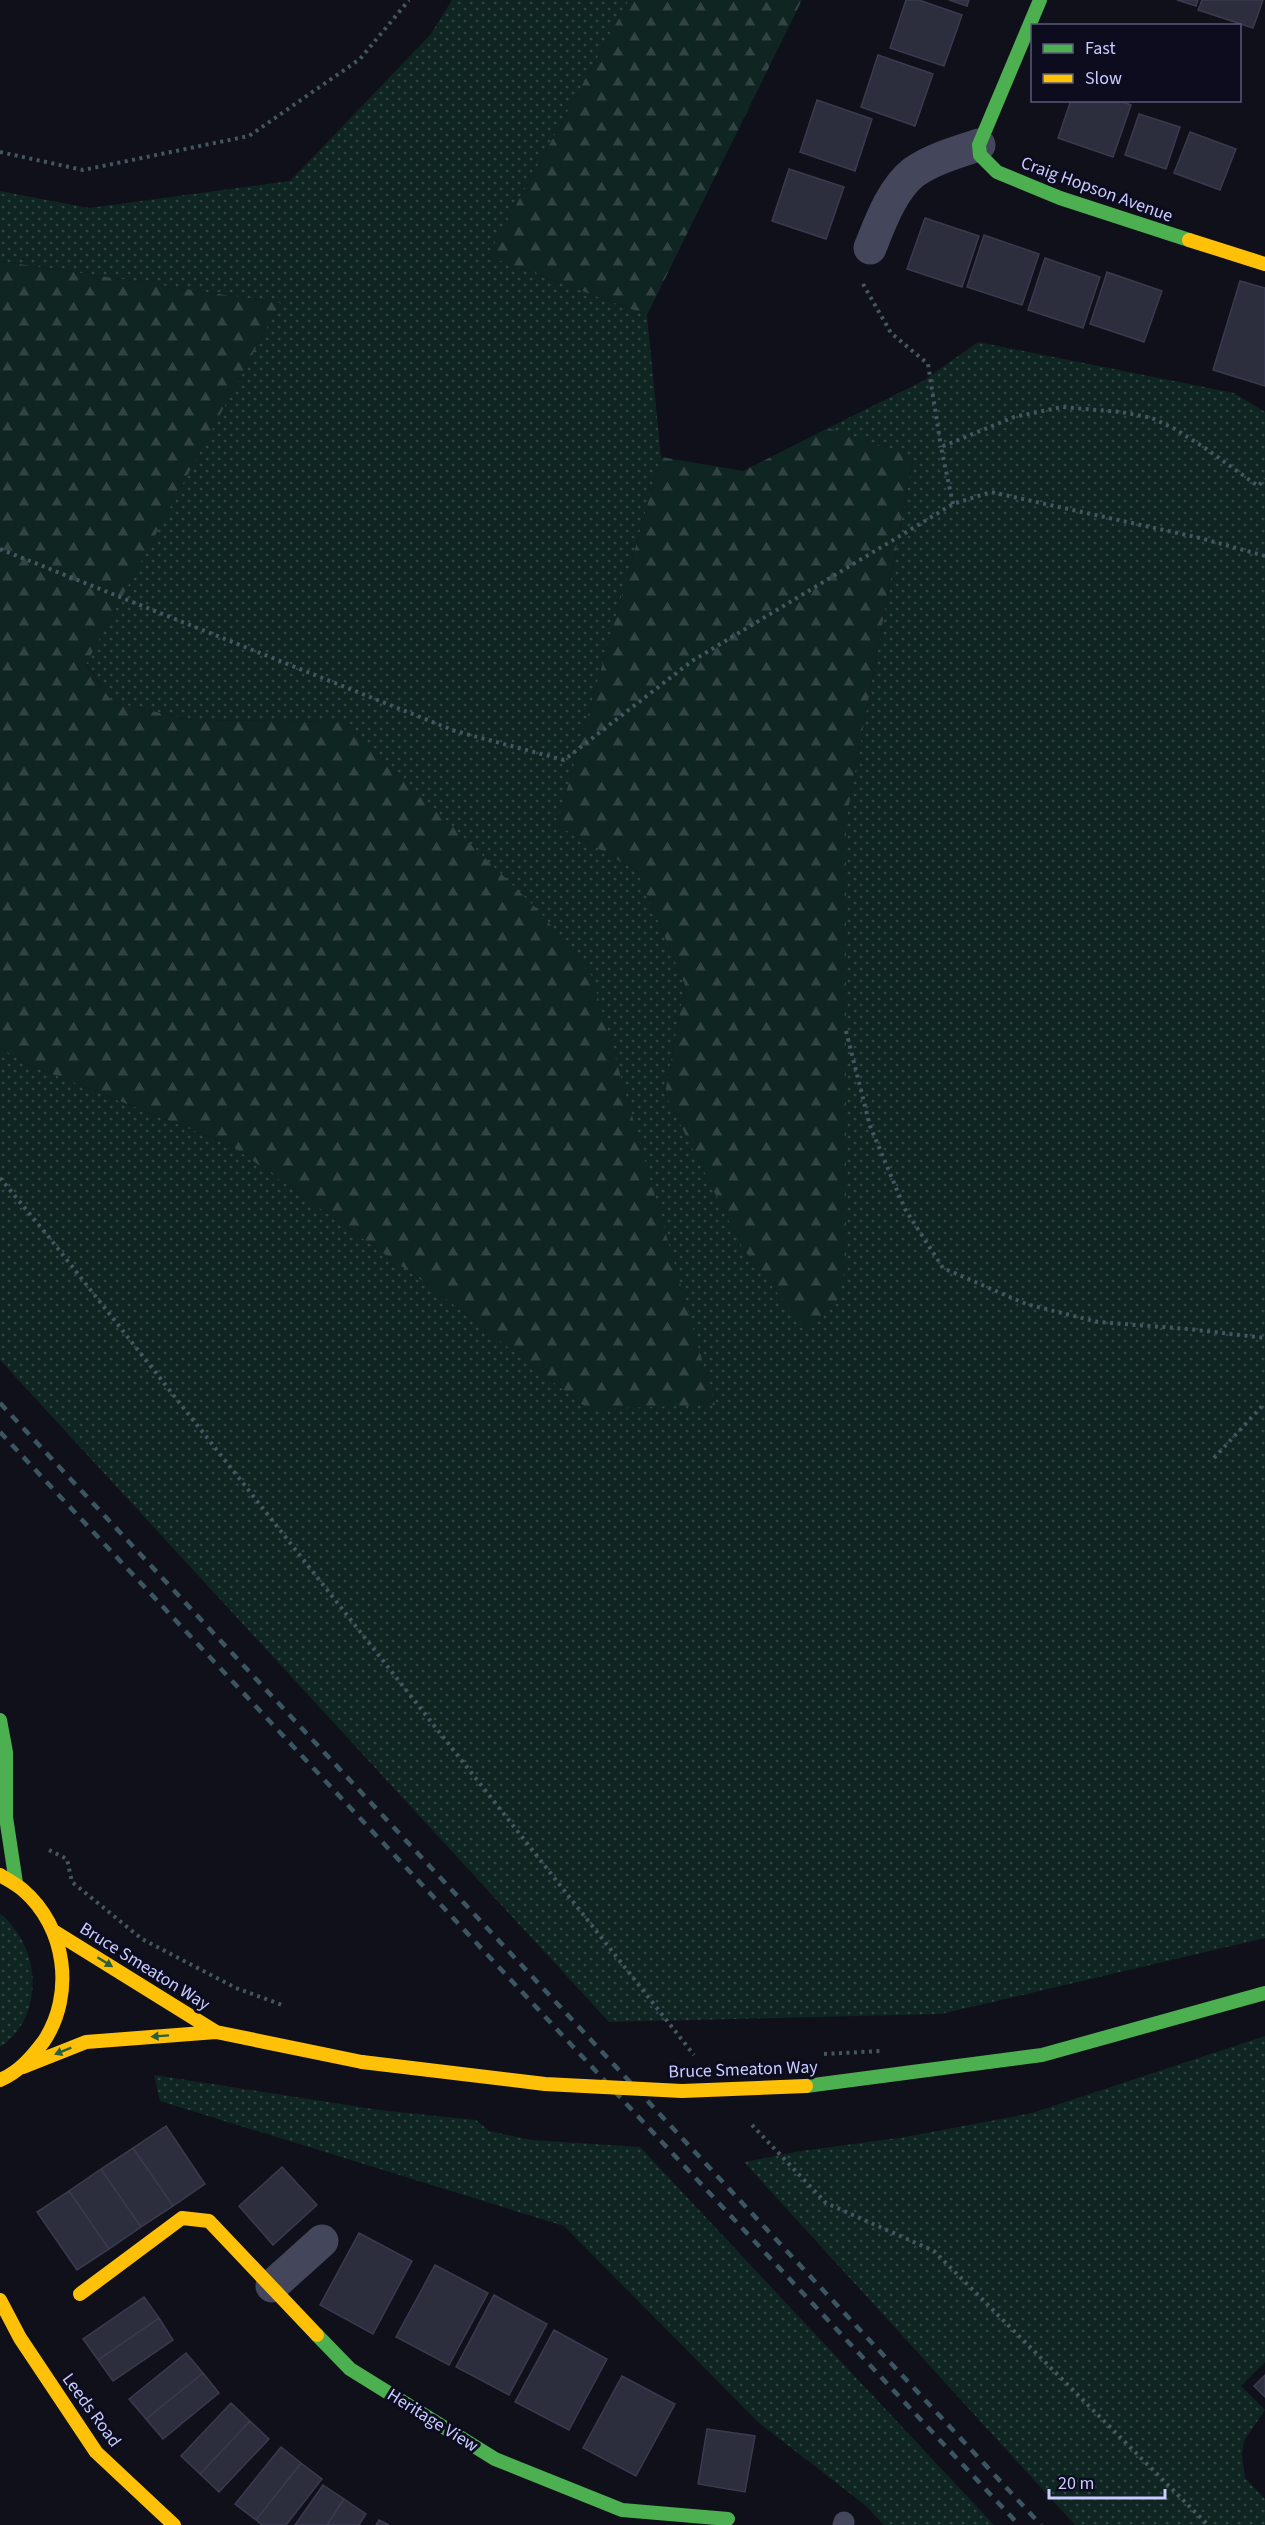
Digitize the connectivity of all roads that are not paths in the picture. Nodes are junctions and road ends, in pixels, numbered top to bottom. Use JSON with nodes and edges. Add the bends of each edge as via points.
{"nodes":[{"id":1,"x":1040,"y":0,"type":"edge"},
{"id":2,"x":978,"y":145,"type":"junction"},
{"id":3,"x":870,"y":249,"type":"dead end"},
{"id":4,"x":1265,"y":264,"type":"edge"},
{"id":5,"x":0,"y":1720,"type":"edge"},
{"id":6,"x":3,"y":1791,"type":"edge"},
{"id":7,"x":0,"y":1875,"type":"edge"},
{"id":8,"x":16,"y":1883,"type":"junction"},
{"id":9,"x":55,"y":1932,"type":"junction"},
{"id":10,"x":1265,"y":1993,"type":"edge"},
{"id":11,"x":216,"y":2032,"type":"junction"},
{"id":12,"x":23,"y":2067,"type":"junction"},
{"id":13,"x":2,"y":2082,"type":"edge"},
{"id":14,"x":322,"y":2241,"type":"dead end"},
{"id":15,"x":272,"y":2286,"type":"junction"},
{"id":16,"x":80,"y":2294,"type":"dead end"},
{"id":17,"x":0,"y":2300,"type":"edge"},
{"id":18,"x":620,"y":2518,"type":"edge"},
{"id":19,"x":728,"y":2519,"type":"dead end"},
{"id":20,"x":169,"y":2524,"type":"edge"}],
"edges":[{"from":1,"to":2,"type":"main road"},
{"from":2,"to":3,"type":"street","via":[[944,156],[913,173],[895,194]]},
{"from":2,"to":4,"type":"main road","name":"Craig Hopson Avenue","via":[[980,155],[997,172],[1060,198]]},
{"from":5,"to":6,"type":"main road","via":[[6,1752]]},
{"from":6,"to":8,"type":"main road"},
{"from":7,"to":8,"type":"main road"},
{"from":8,"to":9,"type":"main road","via":[[41,1907]]},
{"from":9,"to":11,"type":"main road","name":"Bruce Smeaton Way","one_way":true},
{"from":9,"to":12,"type":"main road","via":[[64,1968],[60,2008],[47,2039]]},
{"from":10,"to":11,"type":"main road","name":"Bruce Smeaton Way","bridge":true,"via":[[1042,2055],[806,2086],[682,2091],[545,2084],[362,2062]]},
{"from":11,"to":12,"type":"main road","name":"Bruce Smeaton Way","one_way":true,"via":[[86,2042]]},
{"from":12,"to":13,"type":"main road"},
{"from":14,"to":15,"type":"street"},
{"from":15,"to":16,"type":"main road","name":"Heritage View","via":[[209,2221],[182,2218]]},
{"from":15,"to":18,"type":"main road","name":"Heritage View","via":[[350,2368],[495,2459]]},
{"from":17,"to":20,"type":"main road","name":"Leeds Road","via":[[96,2452]]},
{"from":18,"to":19,"type":"main road","name":"Heritage View"}]}
